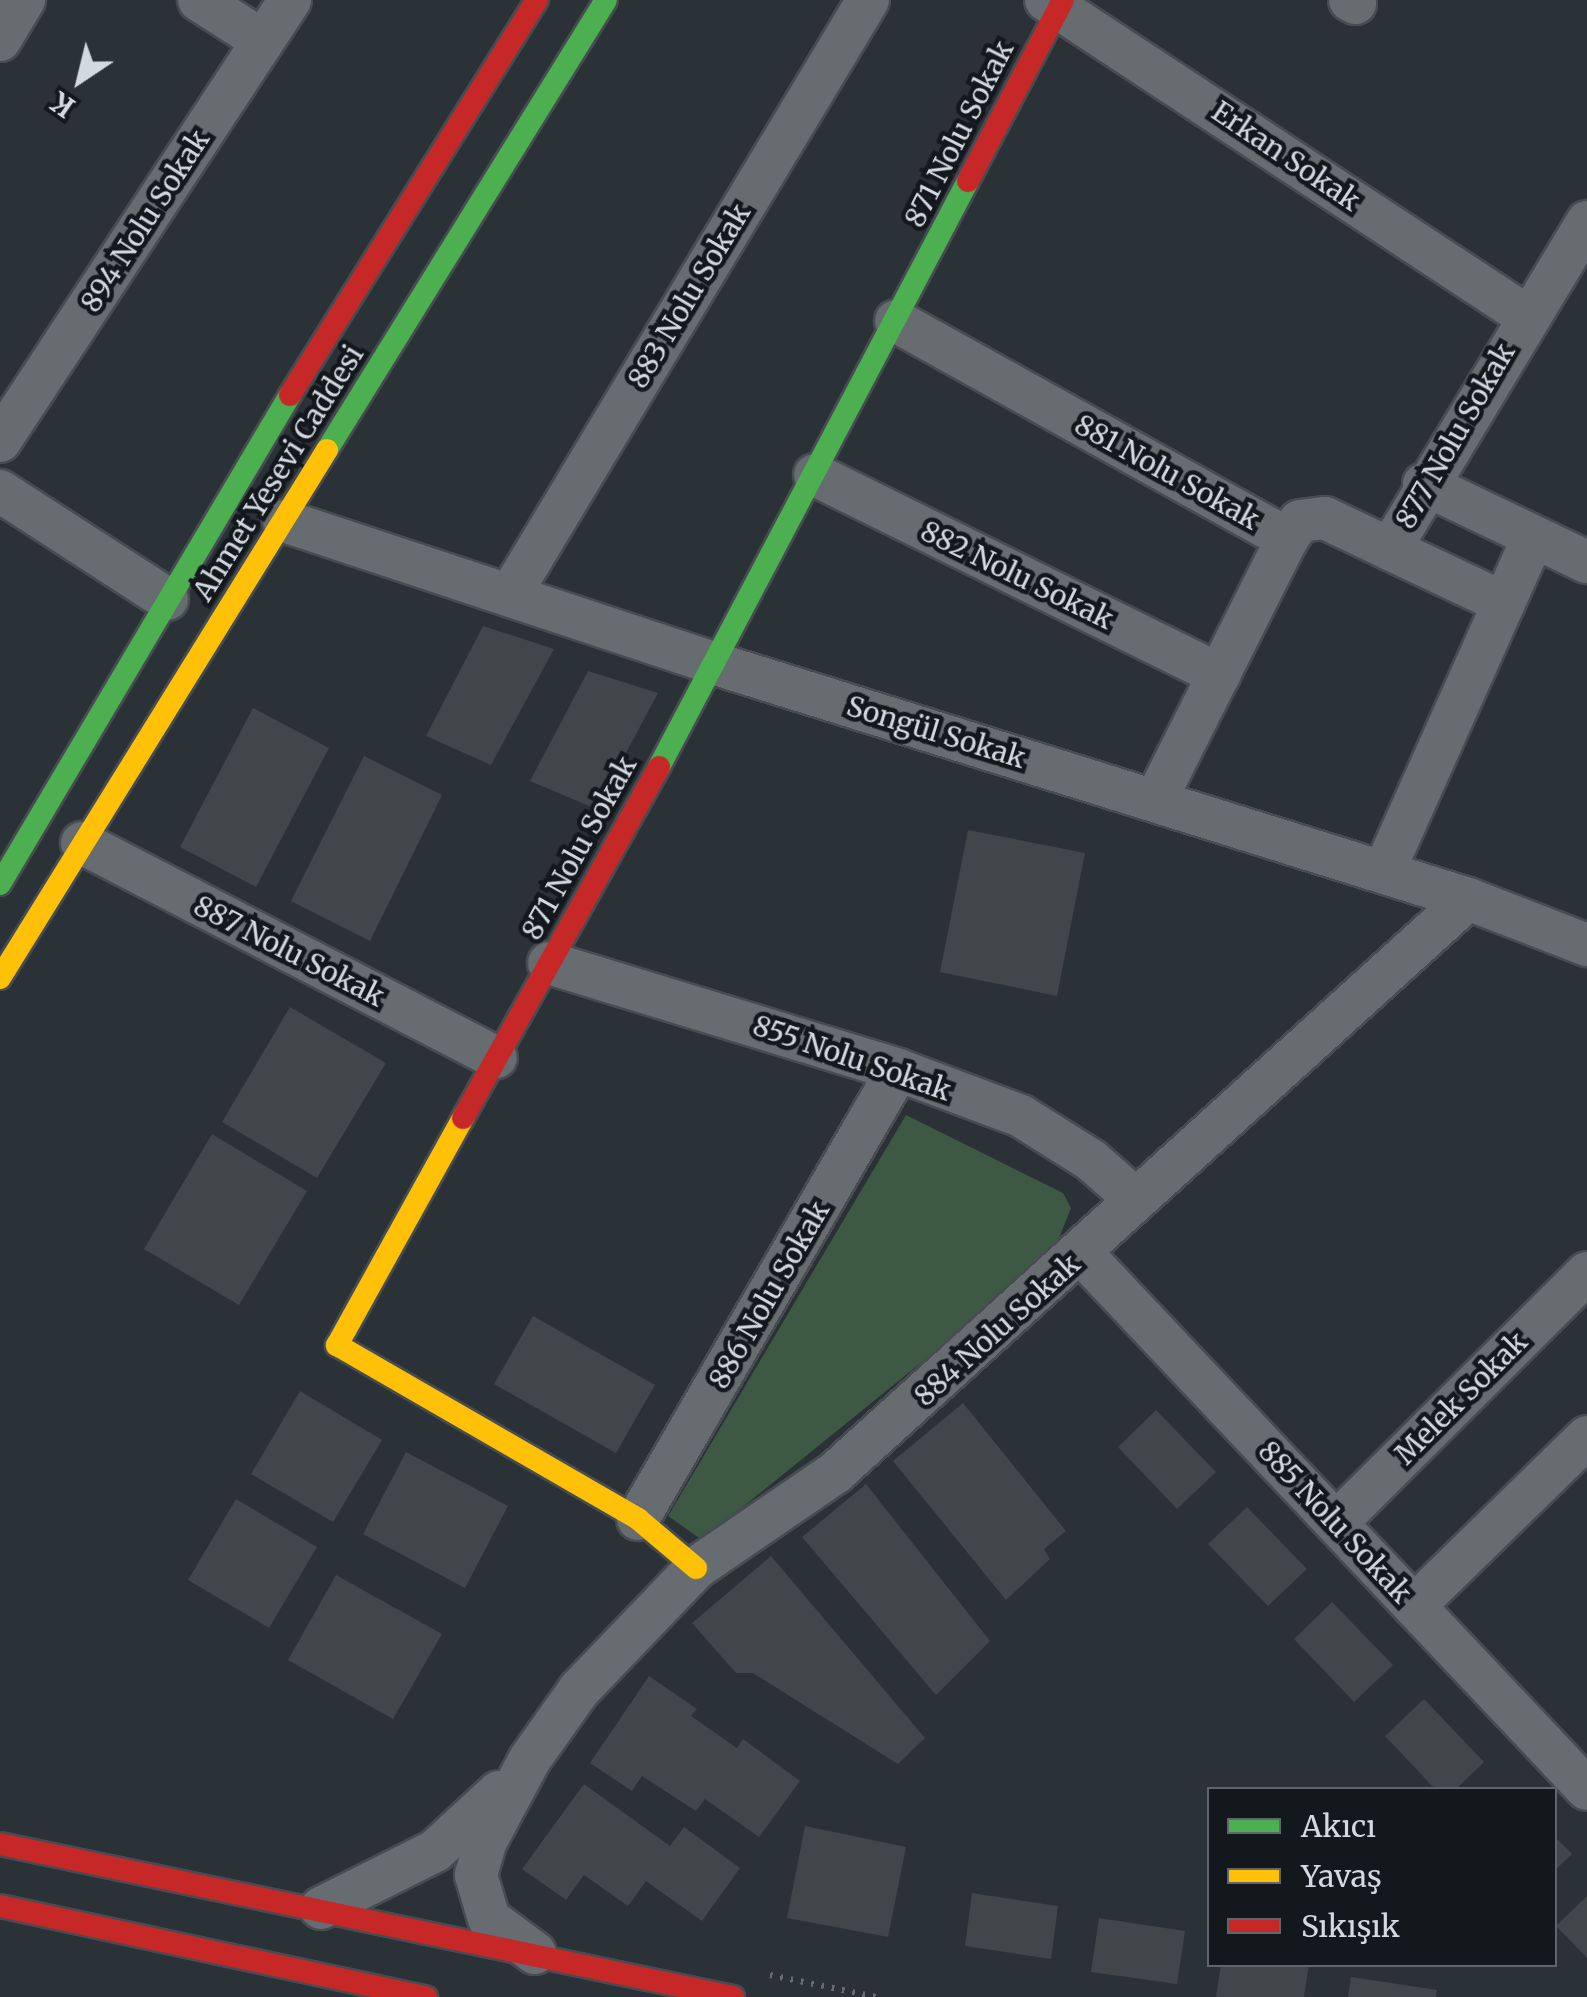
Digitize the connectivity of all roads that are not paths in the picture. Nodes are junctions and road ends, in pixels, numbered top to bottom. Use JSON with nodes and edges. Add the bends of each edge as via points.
{"nodes":[{"id":1,"x":24,"y":0,"type":"edge"},
{"id":2,"x":199,"y":0,"type":"edge"},
{"id":3,"x":290,"y":0,"type":"edge"},
{"id":4,"x":537,"y":0,"type":"edge"},
{"id":5,"x":606,"y":0,"type":"edge"},
{"id":6,"x":868,"y":0,"type":"edge"},
{"id":7,"x":1056,"y":2,"type":"edge"},
{"id":8,"x":0,"y":40,"type":"edge"},
{"id":9,"x":263,"y":41,"type":"junction"},
{"id":10,"x":1587,"y":222,"type":"edge"},
{"id":11,"x":1525,"y":315,"type":"junction"},
{"id":12,"x":896,"y":321,"type":"junction"},
{"id":13,"x":0,"y":441,"type":"edge"},
{"id":14,"x":815,"y":475,"type":"junction"},
{"id":15,"x":1424,"y":484,"type":"junction"},
{"id":16,"x":0,"y":490,"type":"edge"},
{"id":17,"x":284,"y":520,"type":"junction"},
{"id":18,"x":1534,"y":538,"type":"junction"},
{"id":19,"x":1287,"y":539,"type":"junction"},
{"id":20,"x":1390,"y":549,"type":"junction"},
{"id":21,"x":1587,"y":562,"type":"edge"},
{"id":22,"x":511,"y":593,"type":"junction"},
{"id":23,"x":168,"y":600,"type":"junction"},
{"id":24,"x":1504,"y":602,"type":"junction"},
{"id":25,"x":716,"y":664,"type":"junction"},
{"id":26,"x":1219,"y":675,"type":"junction"},
{"id":27,"x":1156,"y":800,"type":"junction"},
{"id":28,"x":82,"y":843,"type":"junction"},
{"id":29,"x":1384,"y":872,"type":"junction"},
{"id":30,"x":0,"y":884,"type":"edge"},
{"id":31,"x":1468,"y":899,"type":"junction"},
{"id":32,"x":1587,"y":945,"type":"edge"},
{"id":33,"x":549,"y":962,"type":"junction"},
{"id":34,"x":0,"y":978,"type":"edge"},
{"id":35,"x":496,"y":1058,"type":"junction"},
{"id":36,"x":898,"y":1070,"type":"junction"},
{"id":37,"x":1133,"y":1198,"type":"junction"},
{"id":38,"x":1083,"y":1255,"type":"junction"},
{"id":39,"x":1583,"y":1286,"type":"edge"},
{"id":40,"x":1587,"y":1437,"type":"edge"},
{"id":41,"x":638,"y":1519,"type":"junction"},
{"id":42,"x":1336,"y":1523,"type":"junction"},
{"id":43,"x":696,"y":1568,"type":"junction"},
{"id":44,"x":1414,"y":1606,"type":"junction"},
{"id":45,"x":530,"y":1759,"type":"junction"},
{"id":46,"x":1587,"y":1789,"type":"edge"},
{"id":47,"x":0,"y":1844,"type":"edge"},
{"id":48,"x":0,"y":1906,"type":"edge"},
{"id":49,"x":321,"y":1908,"type":"junction"},
{"id":50,"x":539,"y":1955,"type":"junction"},
{"id":51,"x":426,"y":1997,"type":"edge"},
{"id":52,"x":733,"y":1997,"type":"edge"}],
"edges":[{"from":1,"to":8,"type":"street"},
{"from":2,"to":9,"type":"street"},
{"from":3,"to":9,"type":"street","name":"894 Nolu Sokak"},
{"from":4,"to":23,"type":"main road","name":"Ahmet Yesevi Caddesi"},
{"from":5,"to":17,"type":"main road","name":"Ahmet Yesevi Caddesi"},
{"from":6,"to":22,"type":"street","name":"883 Nolu Sokak"},
{"from":7,"to":11,"type":"street","name":"Erkan Sokak"},
{"from":7,"to":12,"type":"main road","name":"871 Nolu Sokak"},
{"from":9,"to":13,"type":"street","name":"894 Nolu Sokak"},
{"from":10,"to":11,"type":"street","name":"877 Nolu Sokak"},
{"from":11,"to":15,"type":"street","name":"877 Nolu Sokak"},
{"from":12,"to":14,"type":"main road","name":"871 Nolu Sokak"},
{"from":12,"to":19,"type":"street","name":"881 Nolu Sokak"},
{"from":14,"to":25,"type":"main road","name":"871 Nolu Sokak"},
{"from":14,"to":26,"type":"street","name":"882 Nolu Sokak"},
{"from":15,"to":18,"type":"street"},
{"from":15,"to":20,"type":"street","name":"877 Nolu Sokak"},
{"from":16,"to":23,"type":"street"},
{"from":17,"to":22,"type":"street","name":"Songül Sokak"},
{"from":17,"to":28,"type":"main road","name":"Ahmet Yesevi Caddesi"},
{"from":18,"to":21,"type":"street"},
{"from":18,"to":24,"type":"street"},
{"from":19,"to":20,"type":"street","via":[[1300,522],[1324,518]]},
{"from":19,"to":26,"type":"street","name":"881 Nolu Sokak"},
{"from":20,"to":24,"type":"street","name":"877 Nolu Sokak"},
{"from":22,"to":25,"type":"street","name":"Songül Sokak"},
{"from":23,"to":30,"type":"main road","name":"Ahmet Yesevi Caddesi"},
{"from":24,"to":29,"type":"street"},
{"from":25,"to":27,"type":"street","name":"Songül Sokak"},
{"from":25,"to":33,"type":"main road","name":"871 Nolu Sokak"},
{"from":26,"to":27,"type":"street","name":"881 Nolu Sokak"},
{"from":27,"to":29,"type":"street","name":"Songül Sokak"},
{"from":28,"to":34,"type":"main road","name":"Ahmet Yesevi Caddesi"},
{"from":28,"to":35,"type":"street","name":"887 Nolu Sokak"},
{"from":29,"to":31,"type":"street","name":"Songül Sokak"},
{"from":31,"to":32,"type":"street","name":"Songül Sokak"},
{"from":31,"to":37,"type":"street","name":"884 Nolu Sokak"},
{"from":33,"to":35,"type":"main road","name":"871 Nolu Sokak"},
{"from":33,"to":36,"type":"street","name":"855 Nolu Sokak"},
{"from":35,"to":41,"type":"main road","name":"871 Nolu Sokak","via":[[337,1345]]},
{"from":36,"to":37,"type":"street","name":"855 Nolu Sokak","via":[[1020,1116],[1091,1160]]},
{"from":36,"to":41,"type":"street","name":"886 Nolu Sokak"},
{"from":37,"to":38,"type":"street","name":"884 Nolu Sokak"},
{"from":38,"to":42,"type":"street","name":"885 Nolu Sokak"},
{"from":38,"to":43,"type":"street","name":"884 Nolu Sokak","via":[[836,1472]]},
{"from":39,"to":42,"type":"street","name":"Melek Sokak"},
{"from":40,"to":44,"type":"street"},
{"from":41,"to":43,"type":"main road","name":"871 Nolu Sokak"},
{"from":42,"to":44,"type":"street","name":"885 Nolu Sokak"},
{"from":43,"to":45,"type":"street","name":"884 Nolu Sokak","via":[[579,1690]]},
{"from":44,"to":46,"type":"street","name":"885 Nolu Sokak"},
{"from":45,"to":49,"type":"street","via":[[435,1850]]},
{"from":45,"to":50,"type":"street","via":[[476,1874],[489,1919]]},
{"from":47,"to":49,"type":"main road"},
{"from":48,"to":51,"type":"main road"},
{"from":49,"to":50,"type":"main road"},
{"from":50,"to":52,"type":"main road"}]}
